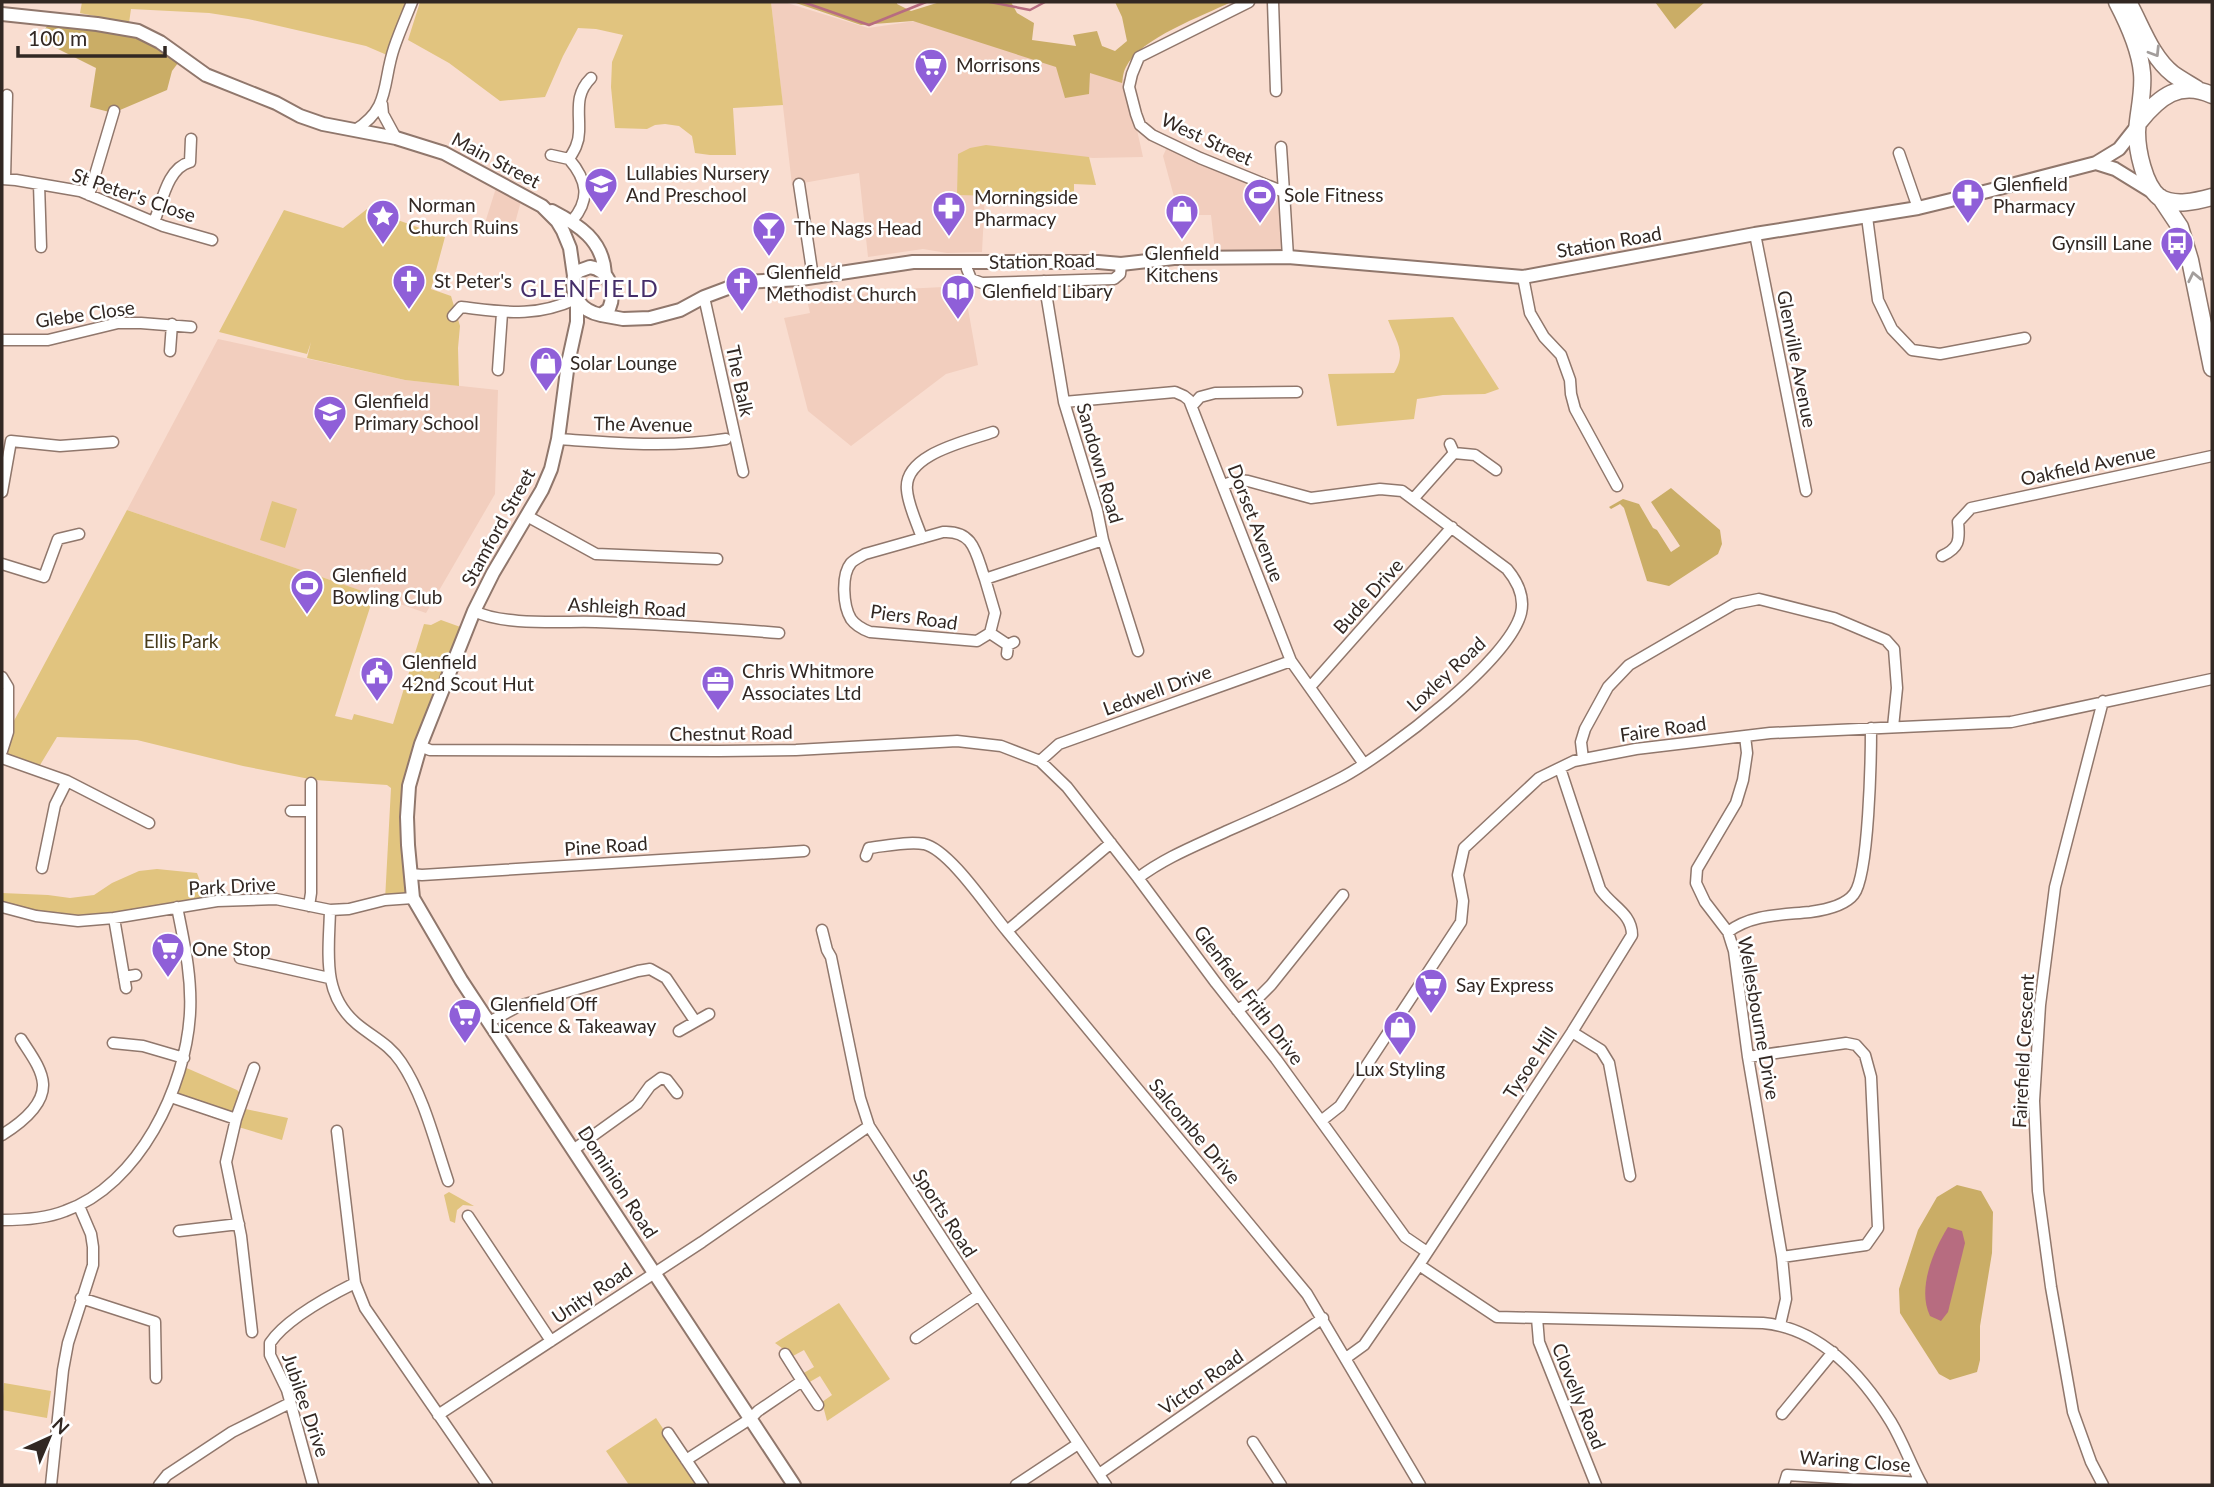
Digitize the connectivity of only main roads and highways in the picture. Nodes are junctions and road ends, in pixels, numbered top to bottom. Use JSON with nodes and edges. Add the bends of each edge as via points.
{"nodes":[{"id":1,"x":2117,"y":2,"type":"edge"},
{"id":2,"x":2129,"y":2,"type":"edge"},
{"id":3,"x":2205,"y":90,"type":"edge"},
{"id":4,"x":2138,"y":124,"type":"junction"},
{"id":5,"x":2159,"y":196,"type":"junction"},
{"id":6,"x":2212,"y":197,"type":"edge"},
{"id":7,"x":2212,"y":368,"type":"edge"}],
"edges":[{"from":1,"to":4,"type":"highway","via":[[2139,53],[2143,92]]},
{"from":2,"to":3,"type":"highway","one_way":true,"via":[[2165,66]]},
{"from":3,"to":4,"type":"highway","via":[[2171,93]]},
{"from":4,"to":5,"type":"highway","via":[[2143,170]]},
{"from":5,"to":6,"type":"highway","via":[[2187,202]]},
{"from":7,"to":5,"type":"highway","one_way":true,"via":[[2180,227]]}]}
